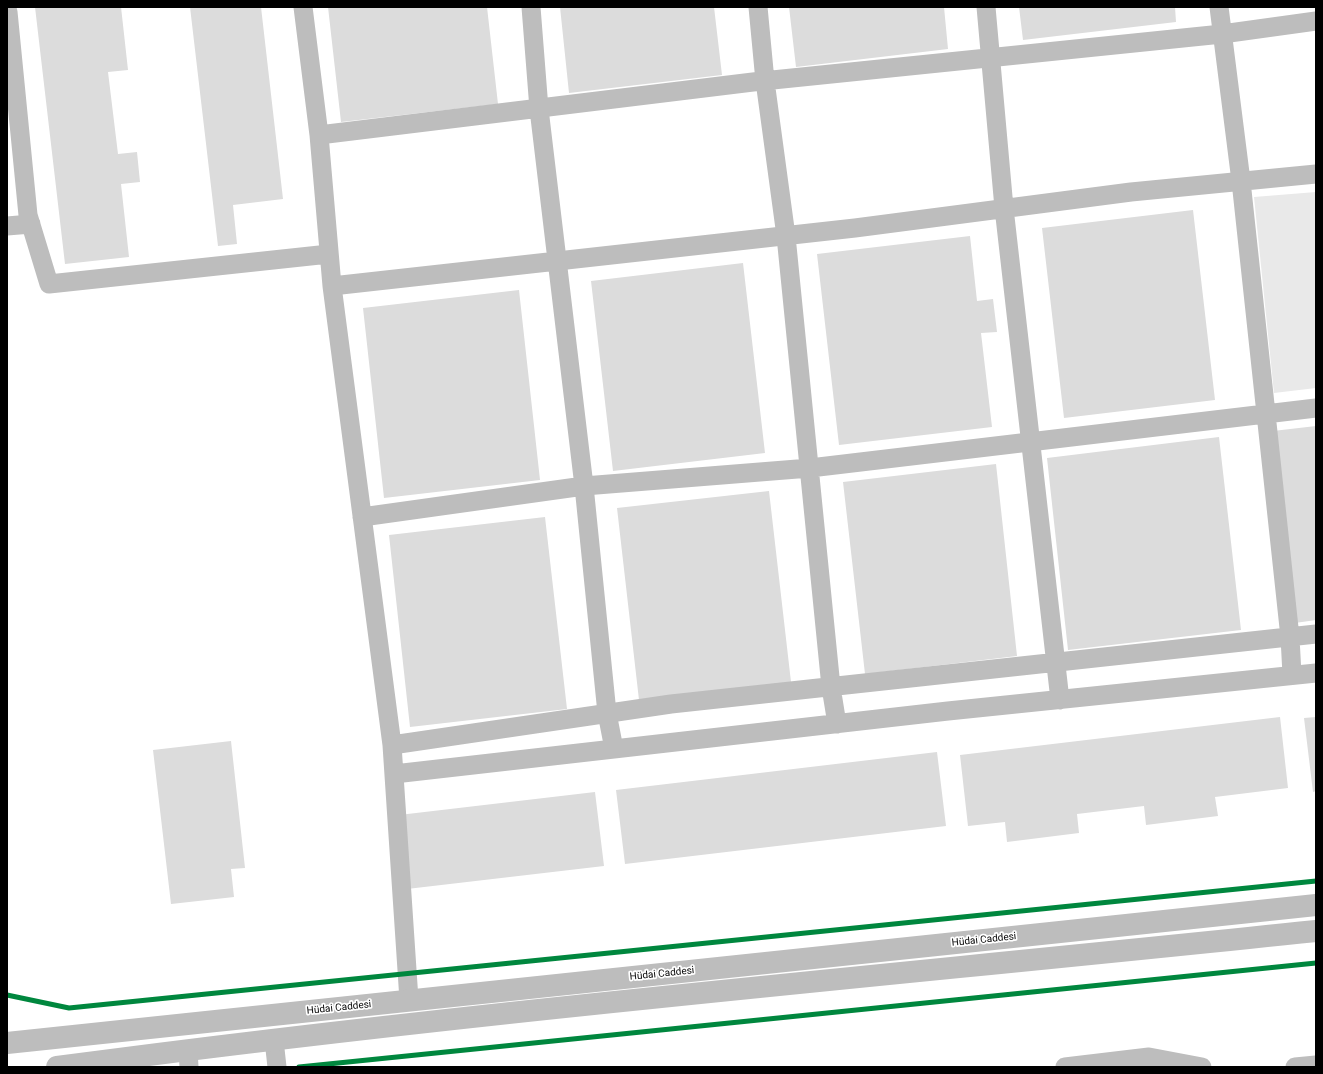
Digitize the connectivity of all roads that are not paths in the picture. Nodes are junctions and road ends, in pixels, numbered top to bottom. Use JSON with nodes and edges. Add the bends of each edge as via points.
{"nodes":[{"id":1,"x":303,"y":7,"type":"edge"},
{"id":2,"x":531,"y":7,"type":"edge"},
{"id":3,"x":758,"y":7,"type":"edge"},
{"id":4,"x":986,"y":7,"type":"edge"},
{"id":5,"x":1219,"y":7,"type":"edge"},
{"id":6,"x":8,"y":12,"type":"dead end"},
{"id":7,"x":1316,"y":21,"type":"edge"},
{"id":8,"x":1222,"y":34,"type":"junction"},
{"id":9,"x":992,"y":58,"type":"junction"},
{"id":10,"x":765,"y":81,"type":"junction"},
{"id":11,"x":539,"y":109,"type":"junction"},
{"id":12,"x":319,"y":135,"type":"junction"},
{"id":13,"x":1316,"y":174,"type":"edge"},
{"id":14,"x":1241,"y":181,"type":"junction"},
{"id":15,"x":1004,"y":208,"type":"junction"},
{"id":16,"x":31,"y":224,"type":"junction"},
{"id":17,"x":7,"y":226,"type":"edge"},
{"id":18,"x":786,"y":236,"type":"junction"},
{"id":19,"x":329,"y":254,"type":"junction"},
{"id":20,"x":557,"y":261,"type":"junction"},
{"id":21,"x":332,"y":286,"type":"junction"},
{"id":22,"x":1316,"y":408,"type":"edge"},
{"id":23,"x":1266,"y":414,"type":"junction"},
{"id":24,"x":1030,"y":441,"type":"junction"},
{"id":25,"x":810,"y":468,"type":"junction"},
{"id":26,"x":584,"y":486,"type":"junction"},
{"id":27,"x":362,"y":517,"type":"junction"},
{"id":28,"x":1316,"y":634,"type":"edge"},
{"id":29,"x":1290,"y":637,"type":"junction"},
{"id":30,"x":1055,"y":663,"type":"junction"},
{"id":31,"x":1316,"y":673,"type":"edge"},
{"id":32,"x":1292,"y":675,"type":"junction"},
{"id":33,"x":832,"y":687,"type":"junction"},
{"id":34,"x":1060,"y":700,"type":"junction"},
{"id":35,"x":608,"y":714,"type":"junction"},
{"id":36,"x":837,"y":724,"type":"junction"},
{"id":37,"x":392,"y":745,"type":"junction"},
{"id":38,"x":614,"y":749,"type":"junction"},
{"id":39,"x":394,"y":774,"type":"junction"},
{"id":40,"x":1316,"y":904,"type":"edge"},
{"id":41,"x":1316,"y":931,"type":"edge"},
{"id":42,"x":409,"y":1000,"type":"junction"},
{"id":43,"x":274,"y":1040,"type":"junction"},
{"id":44,"x":7,"y":1042,"type":"edge"},
{"id":45,"x":188,"y":1058,"type":"edge"},
{"id":46,"x":1316,"y":1065,"type":"edge"},
{"id":47,"x":57,"y":1067,"type":"edge"},
{"id":48,"x":277,"y":1067,"type":"edge"},
{"id":49,"x":1065,"y":1067,"type":"edge"},
{"id":50,"x":1202,"y":1067,"type":"edge"},
{"id":51,"x":1295,"y":1067,"type":"edge"}],
"edges":[{"from":1,"to":12,"type":"street"},
{"from":2,"to":11,"type":"street"},
{"from":3,"to":10,"type":"street"},
{"from":4,"to":9,"type":"street"},
{"from":5,"to":8,"type":"street"},
{"from":6,"to":16,"type":"street"},
{"from":7,"to":8,"type":"street"},
{"from":8,"to":9,"type":"street"},
{"from":8,"to":14,"type":"street"},
{"from":9,"to":10,"type":"street"},
{"from":9,"to":15,"type":"street"},
{"from":10,"to":11,"type":"street"},
{"from":10,"to":18,"type":"street"},
{"from":11,"to":12,"type":"street"},
{"from":11,"to":20,"type":"street"},
{"from":12,"to":19,"type":"street"},
{"from":13,"to":14,"type":"street"},
{"from":14,"to":15,"type":"street"},
{"from":14,"to":23,"type":"street"},
{"from":15,"to":18,"type":"street"},
{"from":15,"to":24,"type":"street"},
{"from":16,"to":17,"type":"street"},
{"from":16,"to":19,"type":"street","via":[[49,284]]},
{"from":18,"to":20,"type":"street"},
{"from":18,"to":25,"type":"street"},
{"from":19,"to":21,"type":"street"},
{"from":20,"to":21,"type":"street"},
{"from":20,"to":26,"type":"street"},
{"from":21,"to":27,"type":"street"},
{"from":22,"to":23,"type":"street"},
{"from":23,"to":24,"type":"street"},
{"from":23,"to":29,"type":"street"},
{"from":24,"to":25,"type":"street"},
{"from":24,"to":30,"type":"street"},
{"from":25,"to":26,"type":"street"},
{"from":25,"to":33,"type":"street"},
{"from":26,"to":27,"type":"street"},
{"from":26,"to":35,"type":"street"},
{"from":27,"to":37,"type":"street"},
{"from":28,"to":29,"type":"street"},
{"from":29,"to":30,"type":"street"},
{"from":29,"to":32,"type":"street"},
{"from":30,"to":33,"type":"street"},
{"from":30,"to":34,"type":"street"},
{"from":31,"to":32,"type":"street"},
{"from":32,"to":34,"type":"street"},
{"from":33,"to":35,"type":"street","via":[[671,704]]},
{"from":33,"to":36,"type":"street"},
{"from":34,"to":36,"type":"street"},
{"from":35,"to":37,"type":"street"},
{"from":35,"to":38,"type":"street"},
{"from":36,"to":38,"type":"street"},
{"from":37,"to":39,"type":"street"},
{"from":38,"to":39,"type":"street"},
{"from":39,"to":42,"type":"street"},
{"from":40,"to":42,"type":"street","name":"Hüdai Caddesi"},
{"from":41,"to":43,"type":"street","via":[[484,1016]]},
{"from":42,"to":44,"type":"street","name":"Hüdai Caddesi"},
{"from":43,"to":45,"type":"street"},
{"from":43,"to":48,"type":"street"},
{"from":45,"to":47,"type":"street"},
{"from":46,"to":51,"type":"street"},
{"from":49,"to":50,"type":"street","via":[[1149,1057]]}]}
